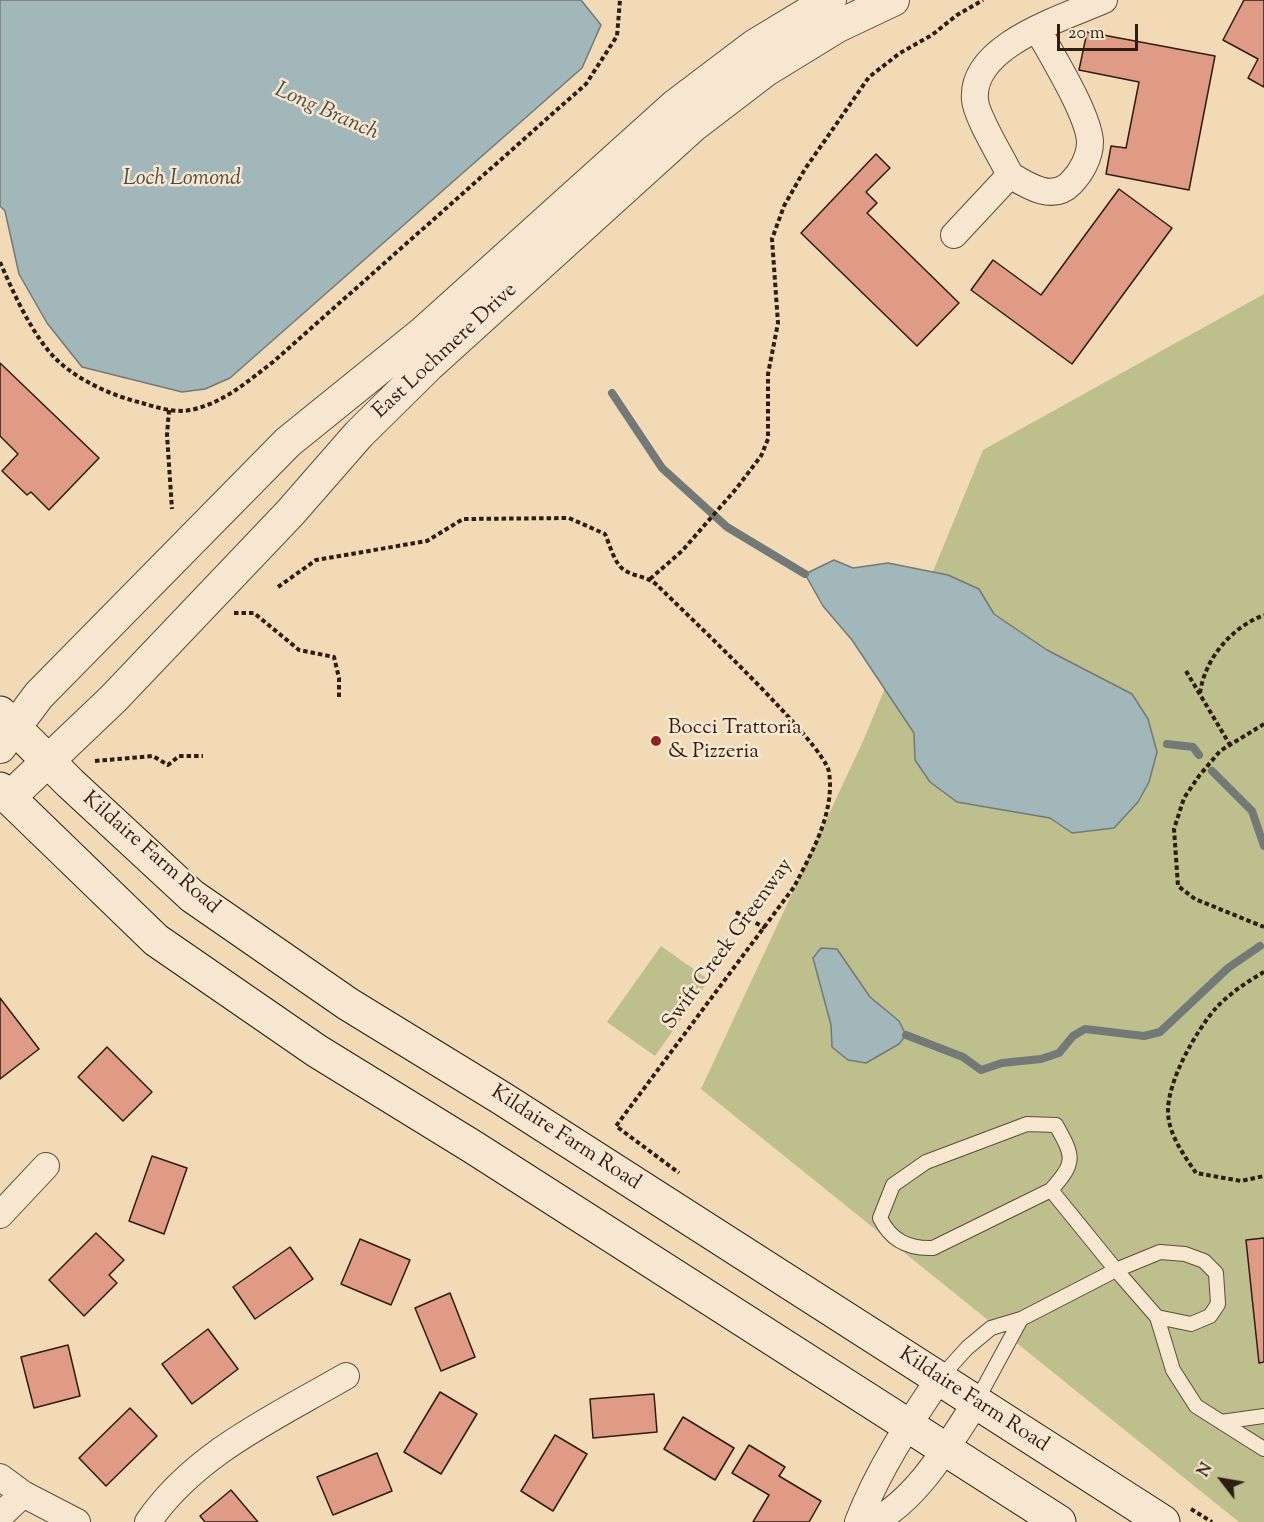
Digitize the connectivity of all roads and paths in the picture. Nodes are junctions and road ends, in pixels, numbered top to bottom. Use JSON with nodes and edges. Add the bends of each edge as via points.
{"nodes":[{"id":1,"x":620,"y":0,"type":"edge"},
{"id":2,"x":830,"y":0,"type":"edge"},
{"id":3,"x":893,"y":0,"type":"edge"},
{"id":4,"x":983,"y":0,"type":"edge"},
{"id":5,"x":1104,"y":0,"type":"edge"},
{"id":6,"x":1038,"y":30,"type":"junction"},
{"id":7,"x":1010,"y":175,"type":"junction"},
{"id":8,"x":954,"y":235,"type":"dead end"},
{"id":9,"x":0,"y":262,"type":"edge"},
{"id":10,"x":169,"y":410,"type":"junction"},
{"id":11,"x":172,"y":509,"type":"dead end"},
{"id":12,"x":650,"y":579,"type":"junction"},
{"id":13,"x":278,"y":586,"type":"dead end"},
{"id":14,"x":1263,"y":616,"type":"edge"},
{"id":15,"x":226,"y":621,"type":"dead end"},
{"id":16,"x":1186,"y":671,"type":"dead end"},
{"id":17,"x":1200,"y":693,"type":"junction"},
{"id":18,"x":339,"y":700,"type":"dead end"},
{"id":19,"x":1264,"y":724,"type":"edge"},
{"id":20,"x":5,"y":729,"type":"edge"},
{"id":21,"x":1230,"y":745,"type":"junction"},
{"id":22,"x":103,"y":752,"type":"dead end"},
{"id":23,"x":202,"y":756,"type":"dead end"},
{"id":24,"x":48,"y":761,"type":"junction"},
{"id":25,"x":95,"y":761,"type":"junction"},
{"id":26,"x":99,"y":767,"type":"dead end"},
{"id":27,"x":3,"y":798,"type":"edge"},
{"id":28,"x":736,"y":912,"type":"dead end"},
{"id":29,"x":1264,"y":927,"type":"edge"},
{"id":30,"x":765,"y":928,"type":"junction"},
{"id":31,"x":1264,"y":972,"type":"edge"},
{"id":32,"x":616,"y":1126,"type":"dead end"},
{"id":33,"x":46,"y":1166,"type":"dead end"},
{"id":34,"x":1264,"y":1176,"type":"edge"},
{"id":35,"x":1052,"y":1190,"type":"junction"},
{"id":36,"x":0,"y":1215,"type":"edge"},
{"id":37,"x":1116,"y":1270,"type":"junction"},
{"id":38,"x":1157,"y":1317,"type":"junction"},
{"id":39,"x":1022,"y":1318,"type":"junction"},
{"id":40,"x":346,"y":1376,"type":"dead end"},
{"id":41,"x":939,"y":1379,"type":"junction"},
{"id":42,"x":975,"y":1404,"type":"junction"},
{"id":43,"x":1264,"y":1416,"type":"edge"},
{"id":44,"x":1221,"y":1422,"type":"junction"},
{"id":45,"x":908,"y":1425,"type":"junction"},
{"id":46,"x":946,"y":1449,"type":"junction"},
{"id":47,"x":1264,"y":1449,"type":"edge"},
{"id":48,"x":0,"y":1477,"type":"edge"},
{"id":49,"x":23,"y":1494,"type":"junction"},
{"id":50,"x":0,"y":1515,"type":"edge"},
{"id":51,"x":77,"y":1522,"type":"edge"},
{"id":52,"x":148,"y":1522,"type":"edge"},
{"id":53,"x":858,"y":1522,"type":"edge"},
{"id":54,"x":873,"y":1522,"type":"edge"},
{"id":55,"x":1059,"y":1522,"type":"edge"},
{"id":56,"x":1163,"y":1522,"type":"edge"}],
"edges":[{"from":1,"to":10,"type":"path","via":[[617,36],[586,84],[273,362],[229,396],[192,410]]},
{"from":2,"to":20,"type":"street","name":"East Lochmere Drive","via":[[754,46],[676,105],[424,332],[288,442]]},
{"from":3,"to":24,"type":"street","name":"East Lochmere Drive","via":[[836,27],[766,70],[694,125],[428,366],[359,434],[290,513],[121,691]]},
{"from":4,"to":12,"type":"path","via":[[869,77],[805,168],[784,206],[772,239],[778,323],[768,374],[768,439],[761,456],[736,489],[682,551]]},
{"from":5,"to":6,"type":"street"},
{"from":6,"to":7,"type":"street","via":[[1008,44],[980,70],[975,100]]},
{"from":6,"to":7,"type":"street","via":[[1084,118],[1090,142],[1080,174],[1064,190],[1033,188]]},
{"from":7,"to":8,"type":"street"},
{"from":9,"to":10,"type":"path","via":[[32,324],[57,360],[122,398]]},
{"from":10,"to":11,"type":"path"},
{"from":12,"to":13,"type":"path","via":[[623,570],[605,534],[569,518],[495,518],[463,519],[427,541],[316,560]]},
{"from":12,"to":30,"type":"path","name":"Swift Creek Greenway","via":[[814,746],[828,769],[830,799],[814,848],[794,887]]},
{"from":14,"to":17,"type":"path","via":[[1244,622],[1218,649],[1202,680]]},
{"from":15,"to":18,"type":"path","via":[[234,613],[254,613],[300,650],[334,657]]},
{"from":16,"to":17,"type":"path"},
{"from":17,"to":21,"type":"path"},
{"from":19,"to":21,"type":"path"},
{"from":20,"to":24,"type":"main road","name":"Kildaire Farm Road"},
{"from":21,"to":29,"type":"path","via":[[1220,751],[1184,798],[1174,829],[1178,886],[1195,899]]},
{"from":22,"to":25,"type":"path"},
{"from":23,"to":25,"type":"path","via":[[179,756],[168,765],[153,756]]},
{"from":24,"to":27,"type":"street","name":"East Lochmere Drive"},
{"from":24,"to":41,"type":"main road","name":"Kildaire Farm Road","via":[[192,896],[348,1004]]},
{"from":25,"to":26,"type":"path"},
{"from":27,"to":45,"type":"main road","via":[[165,947],[317,1051]]},
{"from":28,"to":30,"type":"path"},
{"from":30,"to":32,"type":"path","name":"Swift Creek Greenway"},
{"from":31,"to":34,"type":"path","via":[[1217,1008],[1197,1035],[1172,1088],[1168,1110],[1180,1150],[1196,1173],[1241,1181]]},
{"from":33,"to":36,"type":"street"},
{"from":35,"to":35,"type":"lane","via":[[1068,1171],[1070,1150],[1056,1125],[1027,1124],[926,1162],[893,1185],[880,1218],[887,1232],[915,1249],[933,1248]]},
{"from":35,"to":37,"type":"lane"},
{"from":37,"to":38,"type":"lane"},
{"from":37,"to":38,"type":"lane","via":[[1160,1252],[1204,1260],[1215,1273],[1218,1304],[1210,1316],[1191,1324]]},
{"from":37,"to":39,"type":"lane"},
{"from":38,"to":44,"type":"lane","via":[[1173,1370],[1196,1406]]},
{"from":39,"to":41,"type":"lane","via":[[991,1328]]},
{"from":39,"to":42,"type":"lane"},
{"from":40,"to":52,"type":"street","via":[[250,1431],[192,1471]]},
{"from":41,"to":42,"type":"main road","name":"Kildaire Farm Road"},
{"from":41,"to":45,"type":"street"},
{"from":42,"to":46,"type":"street"},
{"from":42,"to":56,"type":"main road","name":"Kildaire Farm Road"},
{"from":43,"to":44,"type":"lane"},
{"from":44,"to":47,"type":"lane"},
{"from":45,"to":46,"type":"main road"},
{"from":45,"to":53,"type":"street","via":[[871,1488]]},
{"from":46,"to":54,"type":"street","via":[[891,1513]]},
{"from":46,"to":55,"type":"main road"},
{"from":48,"to":49,"type":"street"},
{"from":49,"to":50,"type":"street"},
{"from":49,"to":51,"type":"street"}]}
